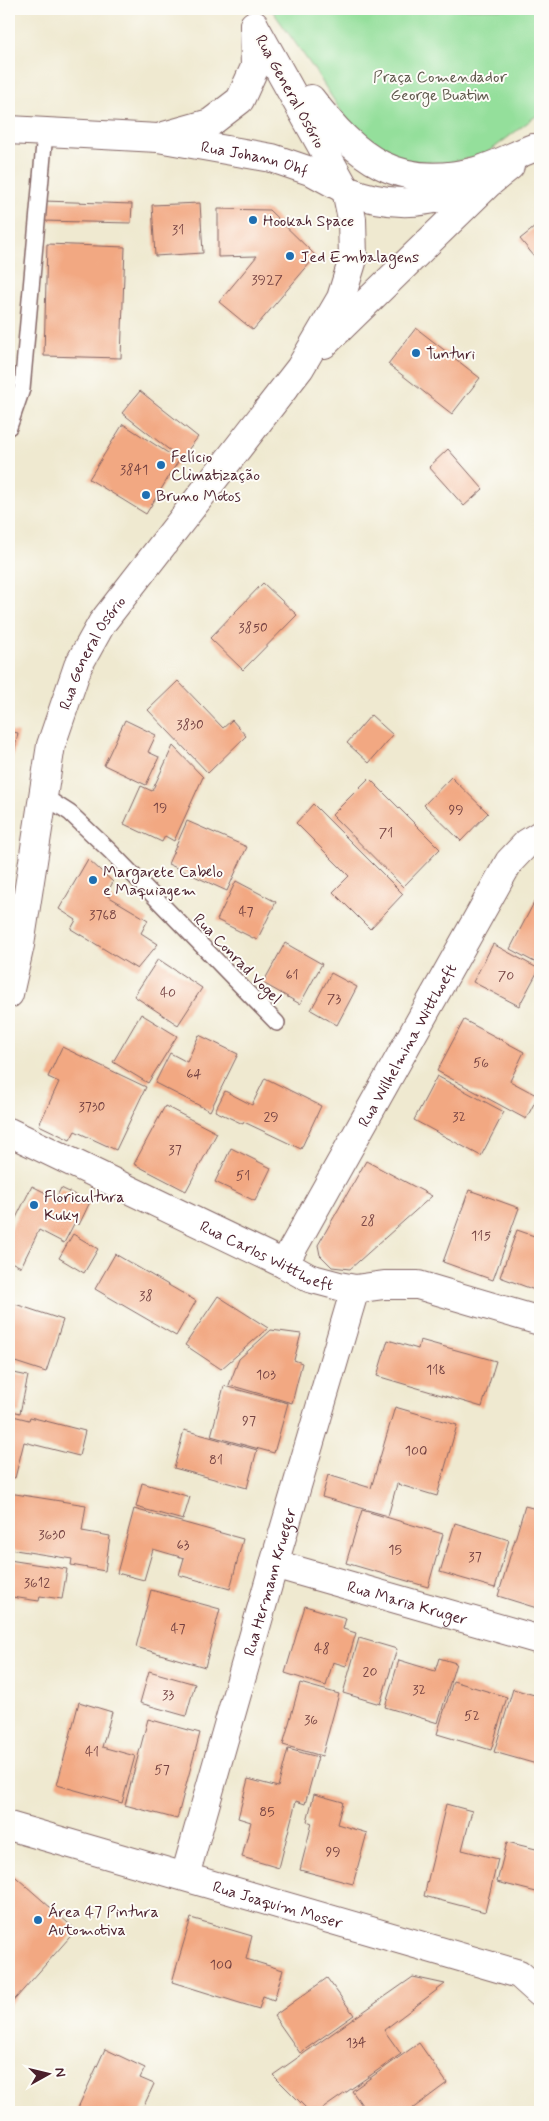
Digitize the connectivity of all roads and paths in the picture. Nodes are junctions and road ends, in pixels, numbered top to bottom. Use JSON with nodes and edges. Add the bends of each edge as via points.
{"nodes":[{"id":1,"x":249,"y":17,"type":"edge"},
{"id":2,"x":9,"y":130,"type":"edge"},
{"id":3,"x":45,"y":133,"type":"junction"},
{"id":4,"x":158,"y":138,"type":"junction"},
{"id":5,"x":536,"y":145,"type":"edge"},
{"id":6,"x":489,"y":182,"type":"junction"},
{"id":7,"x":346,"y":190,"type":"junction"},
{"id":8,"x":300,"y":368,"type":"junction"},
{"id":9,"x":9,"y":427,"type":"edge"},
{"id":10,"x":42,"y":795,"type":"junction"},
{"id":11,"x":540,"y":835,"type":"edge"},
{"id":12,"x":9,"y":994,"type":"edge"},
{"id":13,"x":278,"y":1023,"type":"dead end"},
{"id":14,"x":9,"y":1132,"type":"edge"},
{"id":15,"x":284,"y":1264,"type":"junction"},
{"id":16,"x":355,"y":1289,"type":"junction"},
{"id":17,"x":540,"y":1322,"type":"edge"},
{"id":18,"x":274,"y":1564,"type":"junction"},
{"id":19,"x":540,"y":1640,"type":"edge"},
{"id":20,"x":9,"y":1826,"type":"edge"},
{"id":21,"x":186,"y":1876,"type":"junction"},
{"id":22,"x":540,"y":1992,"type":"edge"}],
"edges":[{"from":1,"to":4,"type":"street","name":"Rua Johann Ohf","via":[[254,67],[240,100],[210,123]]},
{"from":1,"to":5,"type":"street","name":"Rua General Osório","via":[[332,125],[363,154],[390,171],[417,177],[451,176],[478,171]]},
{"from":1,"to":7,"type":"street","name":"Rua General Osório"},
{"from":2,"to":3,"type":"street","name":"Rua Johann Ohf"},
{"from":3,"to":4,"type":"street","name":"Rua Johann Ohf"},
{"from":3,"to":9,"type":"lane","via":[[22,389]]},
{"from":4,"to":7,"type":"street","name":"Rua Johann Ohf","via":[[272,158],[313,172]]},
{"from":5,"to":6,"type":"street","name":"Rua General Osório"},
{"from":6,"to":7,"type":"street","name":"Rua Johann Ohf","via":[[444,198],[413,202],[386,202]]},
{"from":6,"to":8,"type":"street","name":"Rua General Osório"},
{"from":7,"to":8,"type":"street","name":"Rua General Osório","via":[[352,219],[353,259],[341,298]]},
{"from":8,"to":10,"type":"street","name":"Rua General Osório","via":[[102,623],[78,666],[51,745]]},
{"from":10,"to":12,"type":"street","name":"Rua General Osório","via":[[20,944]]},
{"from":10,"to":13,"type":"lane","name":"Rua Conrad Vogel","via":[[70,813],[110,850]]},
{"from":11,"to":15,"type":"street","name":"Rua Wilhelmina Witthoeft","via":[[527,843],[509,862]]},
{"from":14,"to":15,"type":"street","name":"Rua Carlos Witthoeft"},
{"from":15,"to":16,"type":"street","name":"Rua Carlos Witthoeft","via":[[309,1278]]},
{"from":16,"to":17,"type":"street","name":"Rua Carlos Witthoeft","via":[[418,1285]]},
{"from":16,"to":18,"type":"street","name":"Rua Hermann Krueger"},
{"from":18,"to":19,"type":"street","name":"Rua Maria Kruger"},
{"from":18,"to":21,"type":"street","name":"Rua Hermann Krueger"},
{"from":20,"to":21,"type":"street","name":"Rua Joaquim Moser"},
{"from":21,"to":22,"type":"street","name":"Rua Joaquim Moser","via":[[519,1974]]}]}
